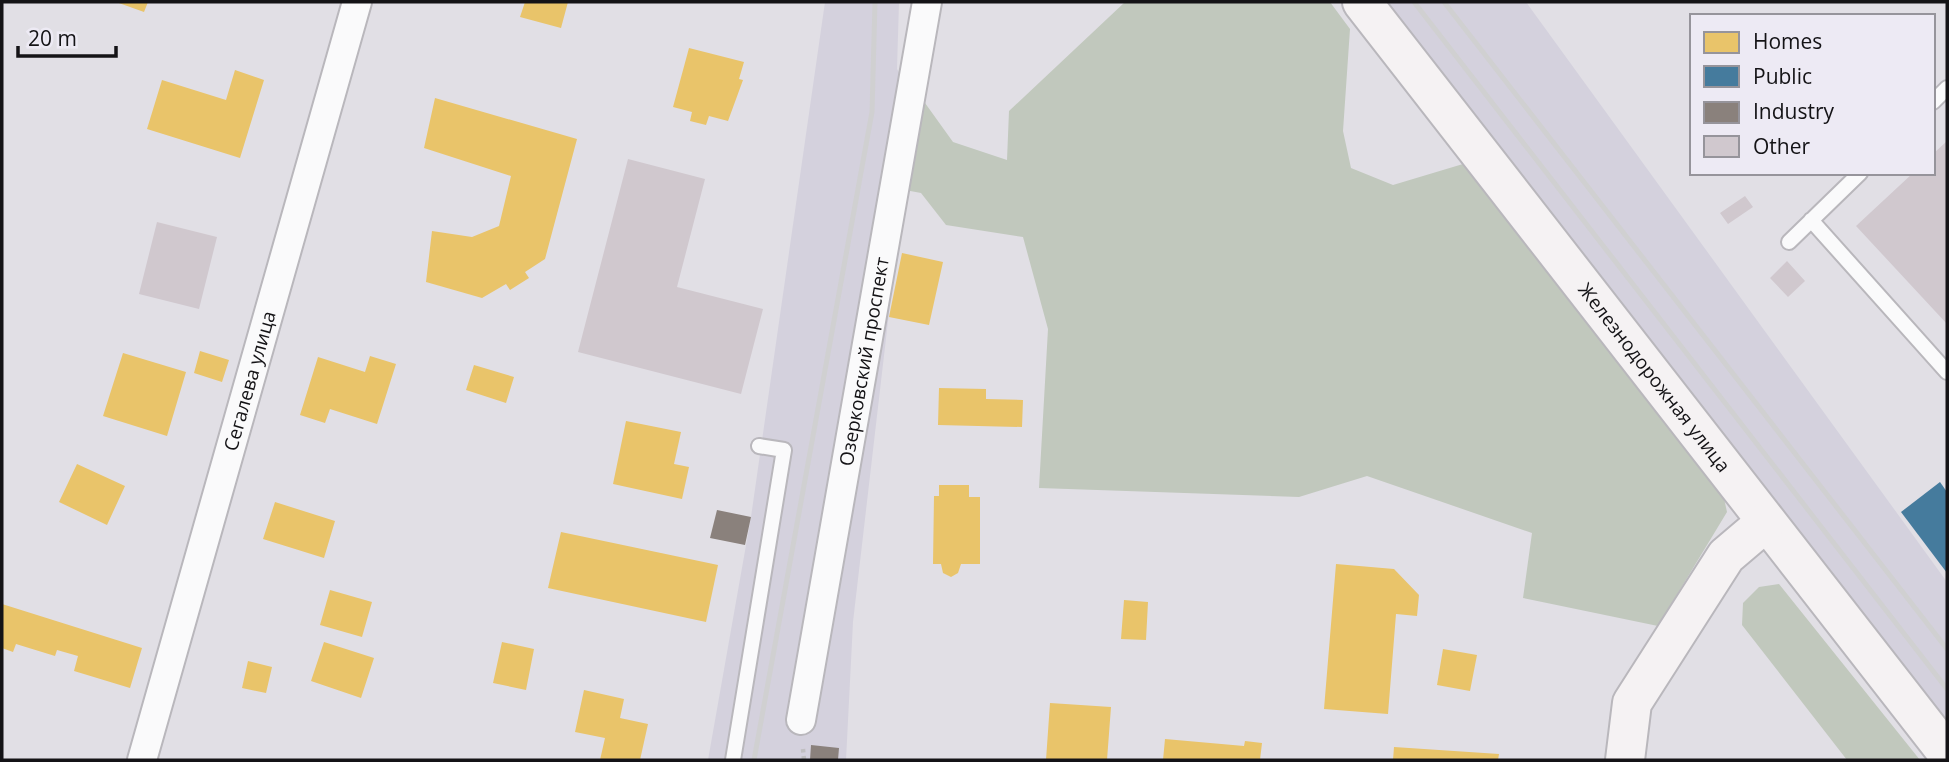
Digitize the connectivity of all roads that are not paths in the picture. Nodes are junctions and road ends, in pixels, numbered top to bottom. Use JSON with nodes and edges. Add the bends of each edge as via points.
{"nodes":[{"id":1,"x":357,"y":2,"type":"edge"},
{"id":2,"x":927,"y":2,"type":"edge"},
{"id":3,"x":1362,"y":2,"type":"edge"},
{"id":4,"x":1858,"y":175,"type":"edge"},
{"id":5,"x":1811,"y":220,"type":"junction"},
{"id":6,"x":1789,"y":242,"type":"dead end"},
{"id":7,"x":1947,"y":372,"type":"edge"},
{"id":8,"x":759,"y":446,"type":"dead end"},
{"id":9,"x":1734,"y":481,"type":"junction"},
{"id":10,"x":1766,"y":522,"type":"junction"},
{"id":11,"x":1726,"y":556,"type":"junction"},
{"id":12,"x":801,"y":720,"type":"dead end"},
{"id":13,"x":1947,"y":753,"type":"edge"},
{"id":14,"x":142,"y":760,"type":"edge"},
{"id":15,"x":733,"y":760,"type":"edge"},
{"id":16,"x":1625,"y":760,"type":"edge"}],
"edges":[{"from":1,"to":14,"type":"street","name":"Сегалева улица"},
{"from":2,"to":12,"type":"street","name":"Озерковский проспект"},
{"from":3,"to":9,"type":"street","name":"Железнодорожная улица"},
{"from":4,"to":5,"type":"lane"},
{"from":5,"to":6,"type":"lane"},
{"from":5,"to":7,"type":"lane"},
{"from":8,"to":15,"type":"lane","via":[[784,450]]},
{"from":9,"to":10,"type":"street","name":"Железнодорожная улица"},
{"from":9,"to":11,"type":"street","via":[[1739,506]]},
{"from":10,"to":11,"type":"street"},
{"from":10,"to":13,"type":"street","name":"Железнодорожная улица"},
{"from":11,"to":16,"type":"street","via":[[1632,703]]}]}
